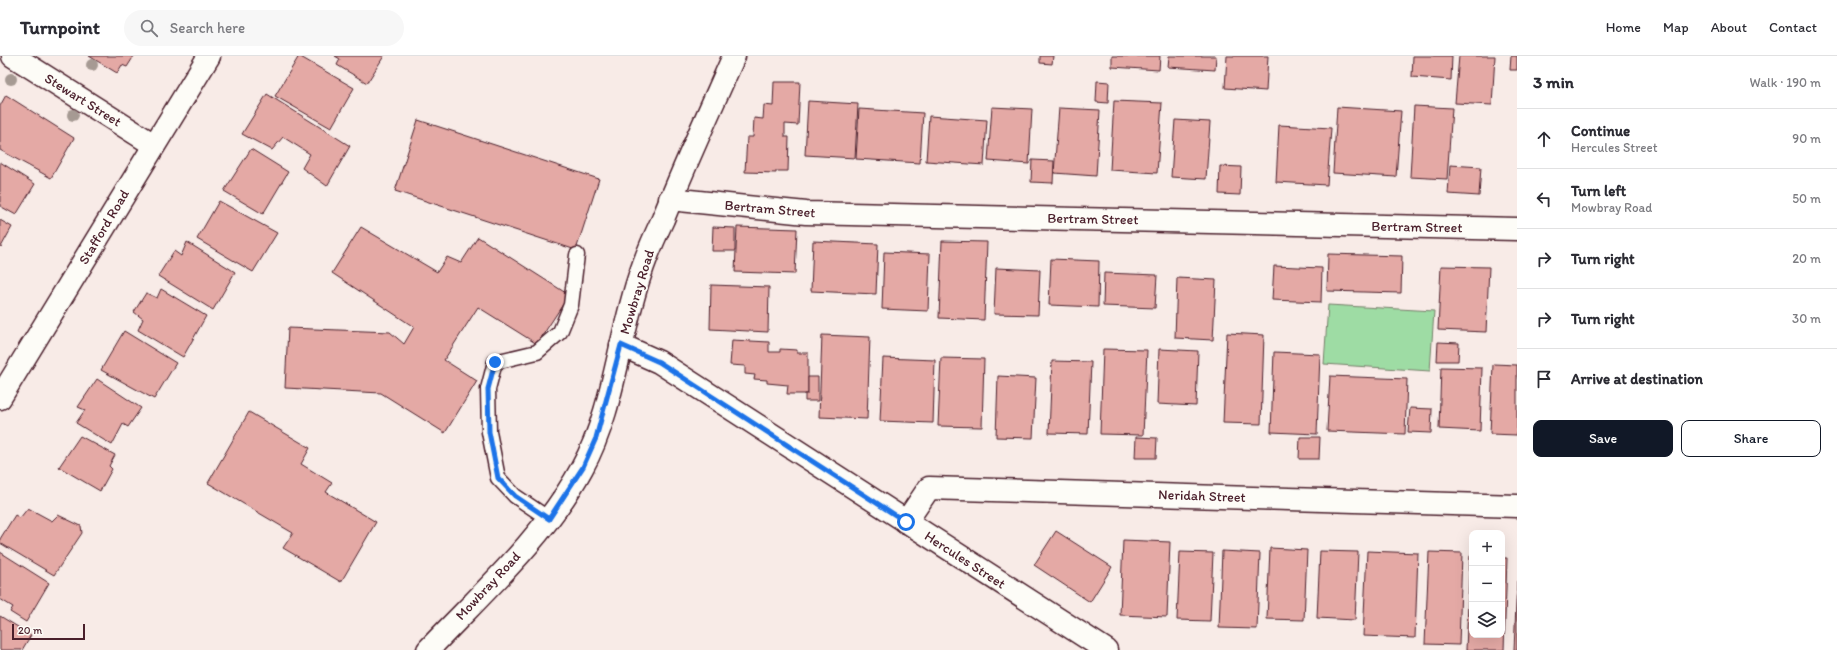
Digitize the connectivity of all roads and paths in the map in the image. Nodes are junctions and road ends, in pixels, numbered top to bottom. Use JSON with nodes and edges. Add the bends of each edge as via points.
{"nodes":[{"id":1,"x":13,"y":56,"type":"edge"},
{"id":2,"x":209,"y":56,"type":"edge"},
{"id":3,"x":734,"y":56,"type":"edge"},
{"id":4,"x":154,"y":145,"type":"junction"},
{"id":5,"x":670,"y":199,"type":"junction"},
{"id":6,"x":1517,"y":229,"type":"edge"},
{"id":7,"x":577,"y":255,"type":"dead end"},
{"id":8,"x":621,"y":345,"type":"junction"},
{"id":9,"x":0,"y":398,"type":"edge"},
{"id":10,"x":1517,"y":506,"type":"edge"},
{"id":11,"x":549,"y":519,"type":"junction"},
{"id":12,"x":906,"y":522,"type":"junction"},
{"id":13,"x":428,"y":650,"type":"edge"},
{"id":14,"x":1106,"y":650,"type":"edge"}],
"edges":[{"from":1,"to":4,"type":"street","name":"Stewart Street"},
{"from":2,"to":4,"type":"street","name":"Stafford Road"},
{"from":3,"to":5,"type":"street","name":"Mowbray Road"},
{"from":4,"to":9,"type":"street","name":"Stafford Road"},
{"from":5,"to":6,"type":"street","name":"Bertram Street","via":[[806,213]]},
{"from":5,"to":8,"type":"street","name":"Mowbray Road","via":[[640,272]]},
{"from":7,"to":11,"type":"lane","via":[[571,305],[560,332],[538,352],[495,362],[488,389],[489,432],[498,478],[515,496]]},
{"from":8,"to":11,"type":"street","name":"Mowbray Road","via":[[596,438],[583,467]]},
{"from":8,"to":12,"type":"street","name":"Hercules Street","via":[[659,362]]},
{"from":10,"to":12,"type":"street","name":"Neridah Street","via":[[929,488]]},
{"from":11,"to":13,"type":"street","name":"Mowbray Road"},
{"from":12,"to":14,"type":"street","name":"Hercules Street"}]}
